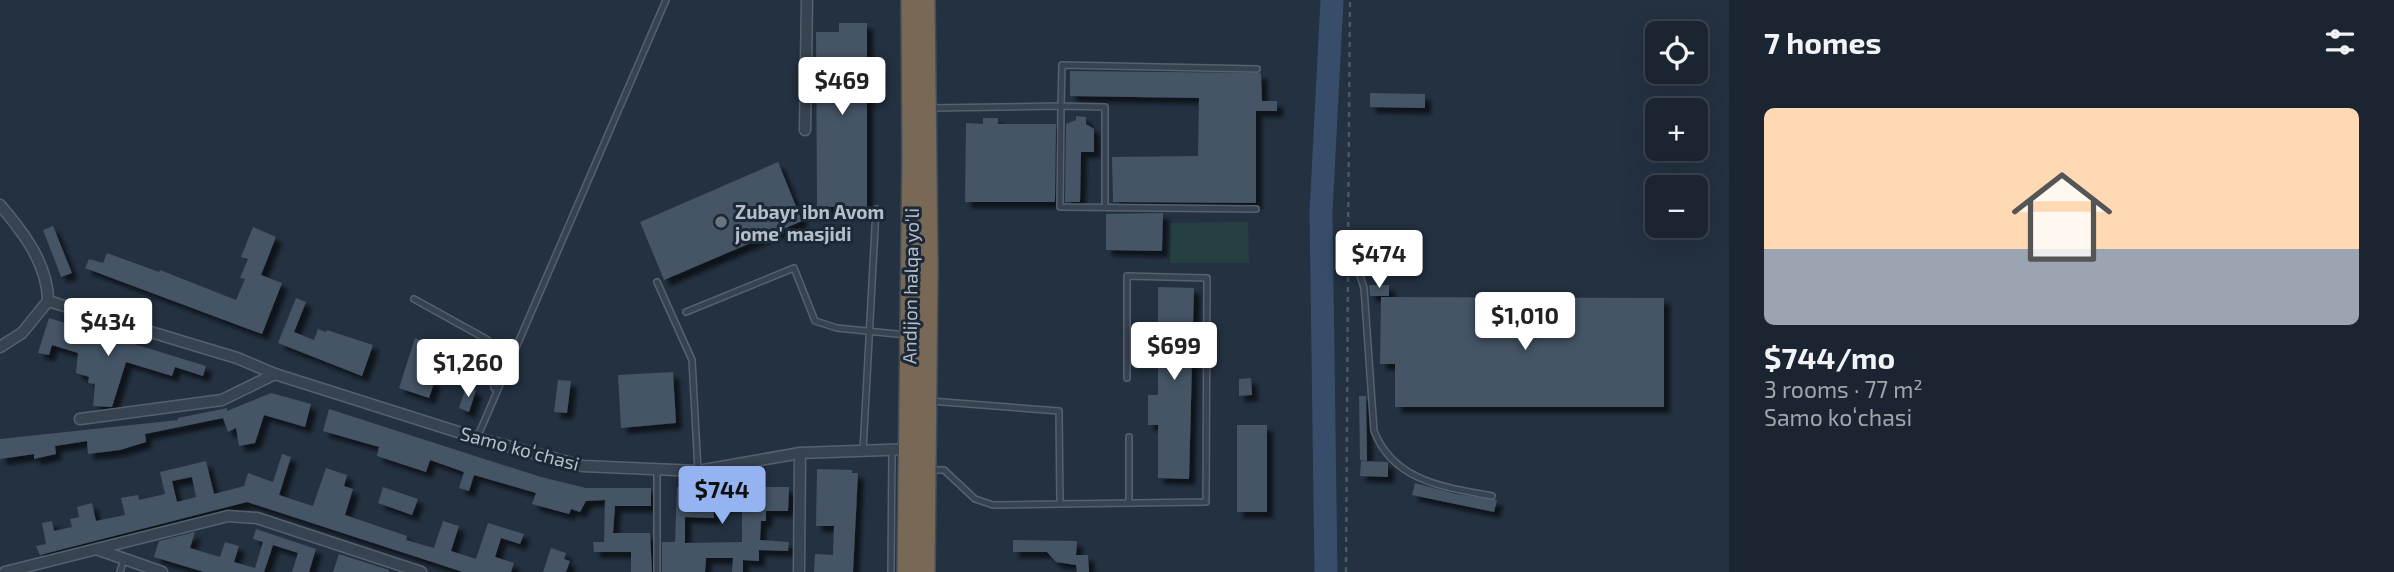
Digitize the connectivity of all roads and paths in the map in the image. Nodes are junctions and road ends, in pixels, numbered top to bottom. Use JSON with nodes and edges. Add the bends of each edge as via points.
{"nodes":[{"id":1,"x":666,"y":0,"type":"edge"},
{"id":2,"x":807,"y":0,"type":"edge"},
{"id":3,"x":911,"y":0,"type":"edge"},
{"id":4,"x":925,"y":0,"type":"edge"},
{"id":5,"x":1350,"y":0,"type":"edge"},
{"id":6,"x":1256,"y":69,"type":"dead end"},
{"id":7,"x":1061,"y":106,"type":"junction"},
{"id":8,"x":927,"y":108,"type":"junction"},
{"id":9,"x":805,"y":130,"type":"dead end"},
{"id":10,"x":0,"y":205,"type":"edge"},
{"id":11,"x":1105,"y":207,"type":"junction"},
{"id":12,"x":876,"y":209,"type":"dead end"},
{"id":13,"x":1256,"y":209,"type":"dead end"},
{"id":14,"x":1348,"y":255,"type":"junction"},
{"id":15,"x":657,"y":282,"type":"dead end"},
{"id":16,"x":414,"y":299,"type":"dead end"},
{"id":17,"x":48,"y":301,"type":"junction"},
{"id":18,"x":686,"y":312,"type":"dead end"},
{"id":19,"x":869,"y":332,"type":"junction"},
{"id":20,"x":909,"y":335,"type":"junction"},
{"id":21,"x":0,"y":347,"type":"edge"},
{"id":22,"x":275,"y":373,"type":"junction"},
{"id":23,"x":1127,"y":378,"type":"dead end"},
{"id":24,"x":495,"y":391,"type":"junction"},
{"id":25,"x":926,"y":401,"type":"junction"},
{"id":26,"x":80,"y":419,"type":"dead end"},
{"id":27,"x":1129,"y":437,"type":"dead end"},
{"id":28,"x":477,"y":438,"type":"junction"},
{"id":29,"x":908,"y":449,"type":"junction"},
{"id":30,"x":863,"y":451,"type":"junction"},
{"id":31,"x":800,"y":453,"type":"junction"},
{"id":32,"x":657,"y":468,"type":"junction"},
{"id":33,"x":926,"y":470,"type":"junction"},
{"id":34,"x":698,"y":471,"type":"junction"},
{"id":35,"x":1492,"y":496,"type":"dead end"},
{"id":36,"x":1129,"y":503,"type":"junction"},
{"id":37,"x":1060,"y":504,"type":"junction"},
{"id":38,"x":99,"y":550,"type":"junction"},
{"id":39,"x":124,"y":559,"type":"junction"},
{"id":40,"x":5,"y":572,"type":"edge"},
{"id":41,"x":120,"y":572,"type":"edge"},
{"id":42,"x":163,"y":572,"type":"edge"},
{"id":43,"x":421,"y":572,"type":"edge"},
{"id":44,"x":657,"y":572,"type":"edge"},
{"id":45,"x":799,"y":572,"type":"edge"},
{"id":46,"x":891,"y":572,"type":"edge"},
{"id":47,"x":907,"y":572,"type":"edge"},
{"id":48,"x":925,"y":572,"type":"edge"},
{"id":49,"x":1346,"y":572,"type":"edge"}],
"edges":[{"from":1,"to":24,"type":"lane"},
{"from":2,"to":9,"type":"street"},
{"from":3,"to":20,"type":"highway","name":"Andijon halqa yo‘li"},
{"from":4,"to":8,"type":"highway","name":"Andijon halqa yo‘li"},
{"from":5,"to":14,"type":"path"},
{"from":6,"to":7,"type":"lane","via":[[1062,65]]},
{"from":7,"to":8,"type":"lane"},
{"from":7,"to":11,"type":"lane","via":[[1105,107]]},
{"from":7,"to":11,"type":"lane","via":[[1060,207]]},
{"from":8,"to":25,"type":"highway","name":"Andijon halqa yo‘li"},
{"from":10,"to":17,"type":"street","via":[[38,258]]},
{"from":11,"to":13,"type":"lane"},
{"from":12,"to":19,"type":"lane"},
{"from":14,"to":35,"type":"lane","via":[[1364,288],[1374,431],[1380,446],[1411,476]]},
{"from":14,"to":49,"type":"path"},
{"from":15,"to":34,"type":"lane","via":[[692,360]]},
{"from":16,"to":24,"type":"lane","via":[[488,340]]},
{"from":17,"to":21,"type":"street","via":[[22,333]]},
{"from":17,"to":22,"type":"street","name":"Samo koʻchasi"},
{"from":18,"to":19,"type":"lane","via":[[794,268],[815,321]]},
{"from":19,"to":20,"type":"lane"},
{"from":19,"to":30,"type":"lane"},
{"from":20,"to":29,"type":"highway","name":"Andijon halqa yo‘li"},
{"from":22,"to":26,"type":"street","via":[[222,400]]},
{"from":22,"to":28,"type":"street","name":"Samo koʻchasi"},
{"from":23,"to":36,"type":"lane","via":[[1127,276],[1208,278],[1206,502]]},
{"from":24,"to":28,"type":"lane"},
{"from":25,"to":29,"type":"highway","name":"Andijon halqa yo‘li"},
{"from":25,"to":37,"type":"lane","via":[[1059,411]]},
{"from":27,"to":36,"type":"lane"},
{"from":28,"to":32,"type":"street","name":"Samo koʻchasi","via":[[583,466]]},
{"from":29,"to":30,"type":"street","name":"Samo koʻchasi"},
{"from":29,"to":33,"type":"highway","name":"Andijon halqa yo‘li"},
{"from":29,"to":46,"type":"lane"},
{"from":29,"to":47,"type":"highway","name":"Andijon halqa yo‘li"},
{"from":30,"to":31,"type":"street","name":"Samo koʻchasi"},
{"from":31,"to":34,"type":"street","name":"Samo koʻchasi"},
{"from":31,"to":45,"type":"street"},
{"from":32,"to":34,"type":"street","name":"Samo koʻchasi"},
{"from":32,"to":44,"type":"lane"},
{"from":33,"to":37,"type":"lane","via":[[944,470],[975,499],[993,505]]},
{"from":33,"to":48,"type":"highway","name":"Andijon halqa yo‘li"},
{"from":36,"to":37,"type":"lane"},
{"from":38,"to":39,"type":"street"},
{"from":38,"to":40,"type":"street"},
{"from":38,"to":43,"type":"street","via":[[228,516]]},
{"from":39,"to":41,"type":"lane"},
{"from":39,"to":42,"type":"street"}]}
